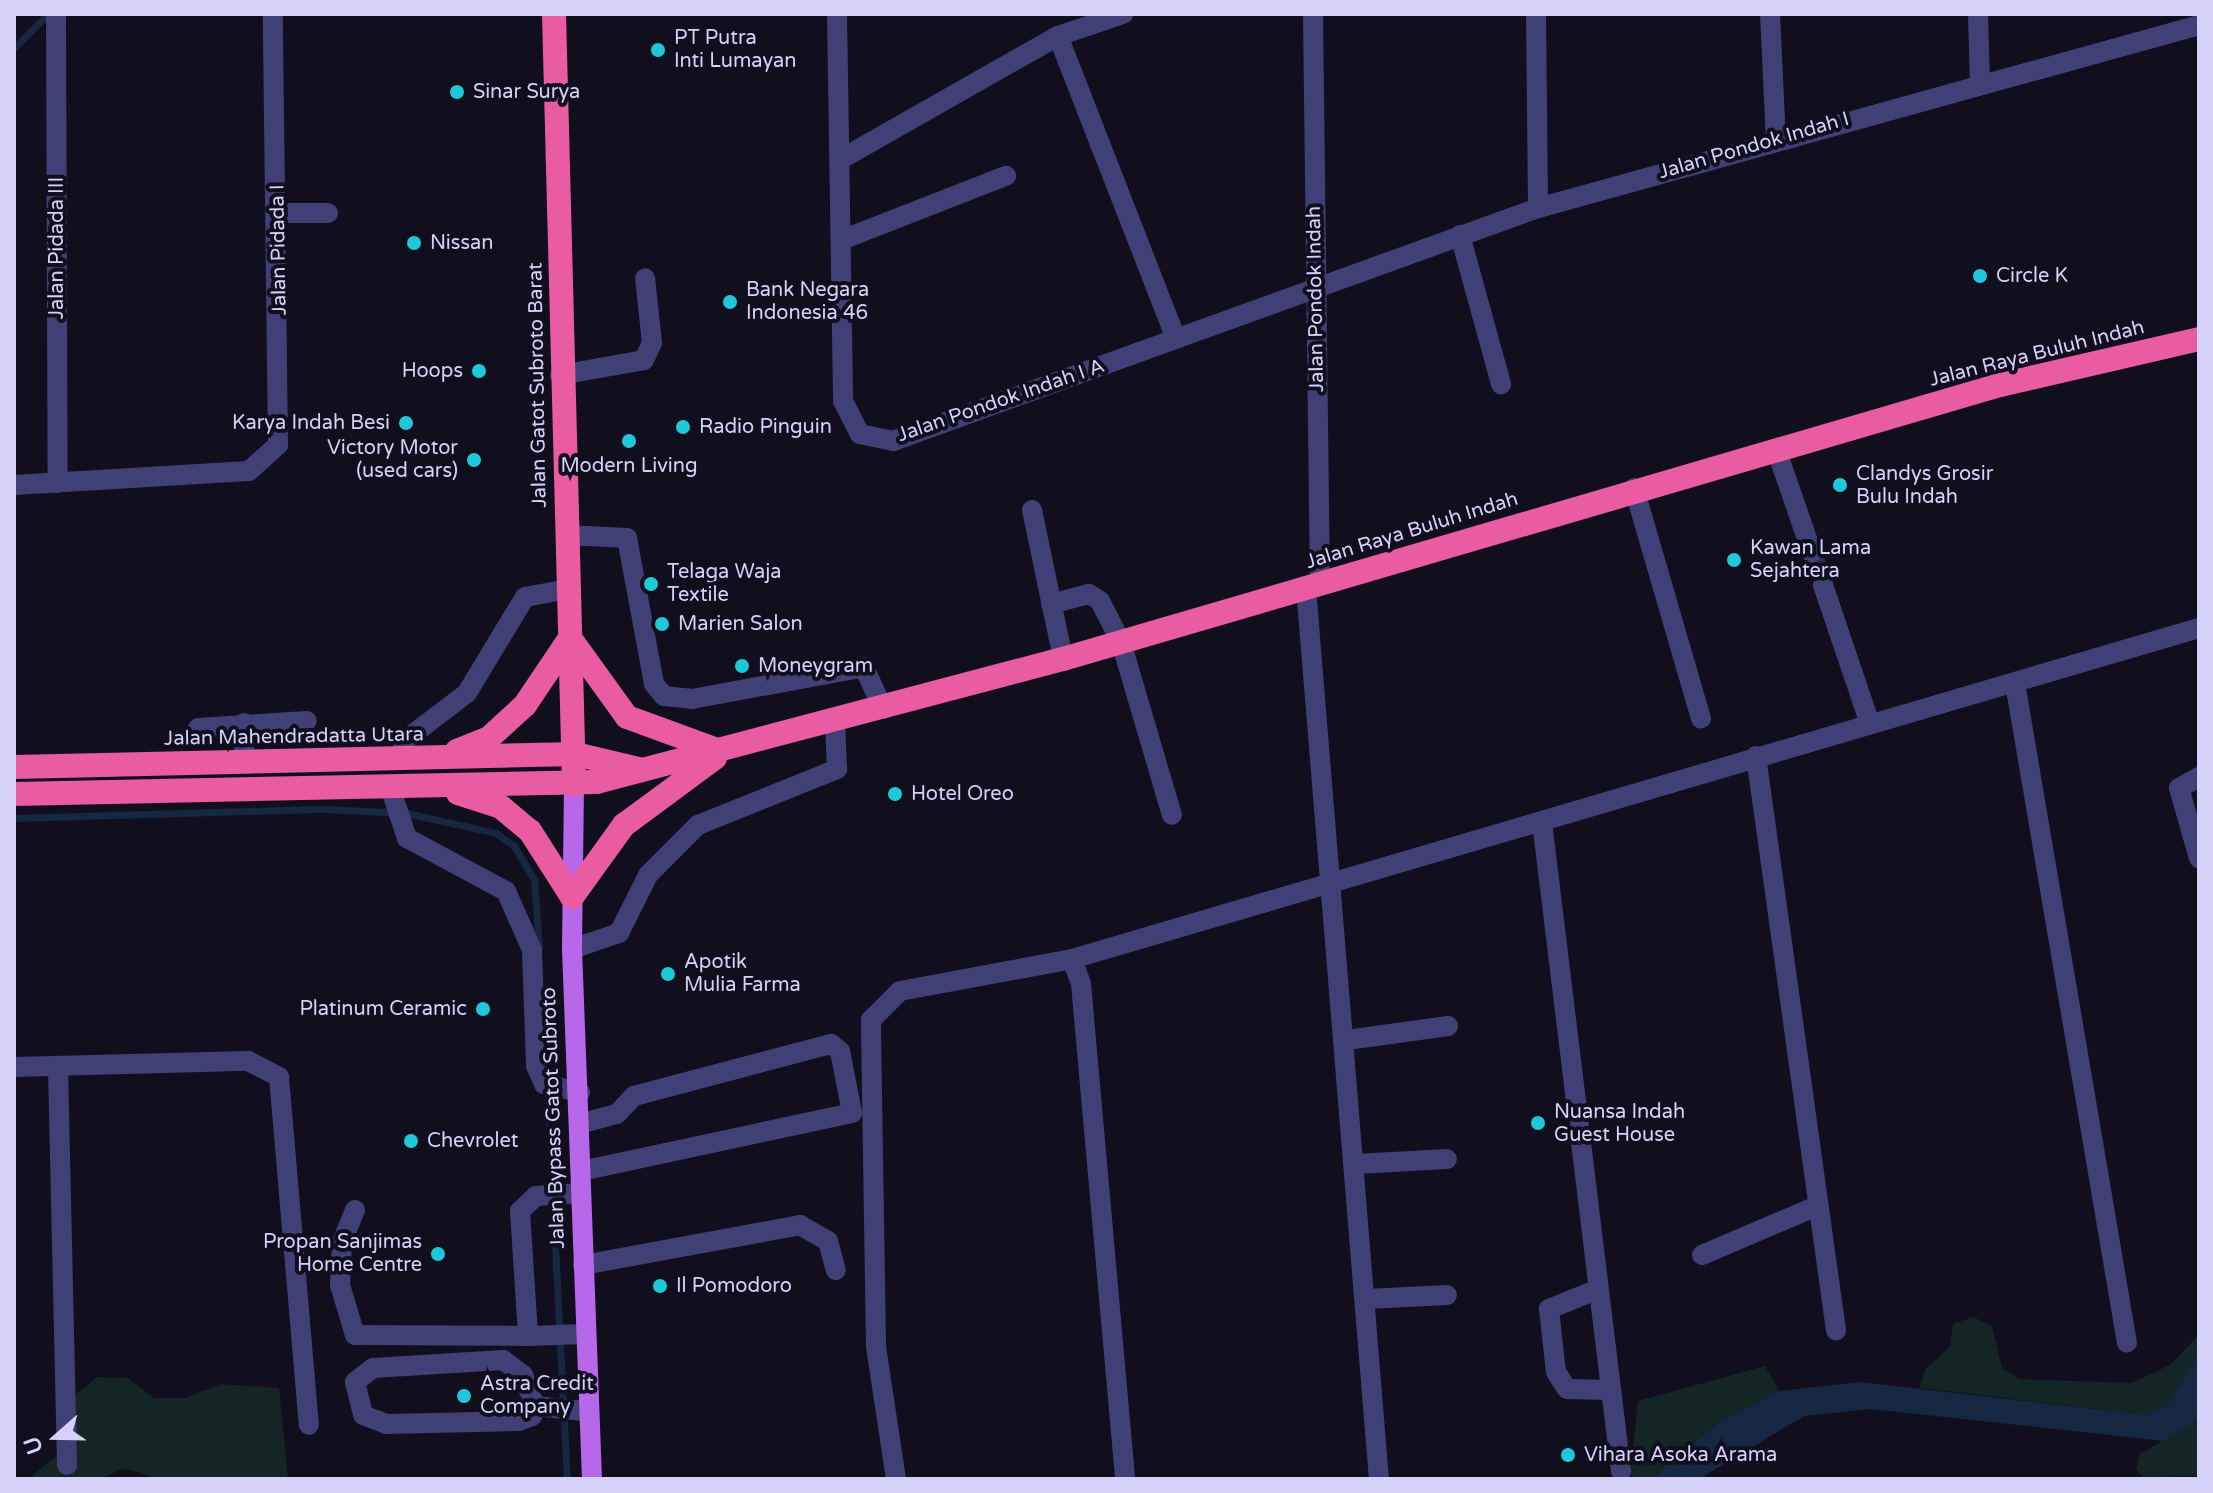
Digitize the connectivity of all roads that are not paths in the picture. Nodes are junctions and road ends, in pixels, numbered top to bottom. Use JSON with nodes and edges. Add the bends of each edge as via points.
{"nodes":[{"id":1,"x":56,"y":14,"type":"edge"},
{"id":2,"x":273,"y":14,"type":"edge"},
{"id":3,"x":554,"y":14,"type":"edge"},
{"id":4,"x":837,"y":14,"type":"edge"},
{"id":5,"x":1123,"y":14,"type":"edge"},
{"id":6,"x":1313,"y":14,"type":"edge"},
{"id":7,"x":1536,"y":14,"type":"edge"},
{"id":8,"x":1770,"y":14,"type":"edge"},
{"id":9,"x":1978,"y":14,"type":"edge"},
{"id":10,"x":1091,"y":19,"type":"edge"},
{"id":11,"x":2199,"y":25,"type":"edge"},
{"id":12,"x":1058,"y":36,"type":"junction"},
{"id":13,"x":1980,"y":84,"type":"junction"},
{"id":14,"x":1776,"y":139,"type":"junction"},
{"id":15,"x":843,"y":158,"type":"junction"},
{"id":16,"x":1006,"y":176,"type":"dead end"},
{"id":17,"x":1538,"y":208,"type":"junction"},
{"id":18,"x":279,"y":213,"type":"junction"},
{"id":19,"x":328,"y":213,"type":"dead end"},
{"id":20,"x":1460,"y":235,"type":"junction"},
{"id":21,"x":844,"y":239,"type":"junction"},
{"id":22,"x":645,"y":278,"type":"dead end"},
{"id":23,"x":1315,"y":287,"type":"junction"},
{"id":24,"x":1176,"y":339,"type":"junction"},
{"id":25,"x":2199,"y":339,"type":"edge"},
{"id":26,"x":560,"y":375,"type":"junction"},
{"id":27,"x":1501,"y":384,"type":"dead end"},
{"id":28,"x":1776,"y":449,"type":"junction"},
{"id":29,"x":58,"y":483,"type":"junction"},
{"id":30,"x":14,"y":485,"type":"edge"},
{"id":31,"x":1634,"y":488,"type":"junction"},
{"id":32,"x":1032,"y":510,"type":"dead end"},
{"id":33,"x":567,"y":535,"type":"junction"},
{"id":34,"x":1812,"y":553,"type":"tunnel mouth"},
{"id":35,"x":1823,"y":585,"type":"tunnel mouth"},
{"id":36,"x":1313,"y":586,"type":"junction"},
{"id":37,"x":568,"y":589,"type":"junction"},
{"id":38,"x":1051,"y":604,"type":"junction"},
{"id":39,"x":2199,"y":628,"type":"edge"},
{"id":40,"x":570,"y":638,"type":"junction"},
{"id":41,"x":1121,"y":642,"type":"junction"},
{"id":42,"x":1063,"y":659,"type":"junction"},
{"id":43,"x":2015,"y":683,"type":"junction"},
{"id":44,"x":883,"y":709,"type":"junction"},
{"id":45,"x":1701,"y":718,"type":"dead end"},
{"id":46,"x":307,"y":721,"type":"dead end"},
{"id":47,"x":244,"y":723,"type":"junction"},
{"id":48,"x":835,"y":723,"type":"junction"},
{"id":49,"x":1870,"y":724,"type":"junction"},
{"id":50,"x":198,"y":728,"type":"dead end"},
{"id":51,"x":724,"y":752,"type":"junction"},
{"id":52,"x":575,"y":754,"type":"junction"},
{"id":53,"x":1756,"y":756,"type":"junction"},
{"id":54,"x":436,"y":758,"type":"junction"},
{"id":55,"x":400,"y":759,"type":"junction"},
{"id":56,"x":244,"y":763,"type":"junction"},
{"id":57,"x":14,"y":767,"type":"edge"},
{"id":58,"x":639,"y":769,"type":"junction"},
{"id":59,"x":2199,"y":777,"type":"edge"},
{"id":60,"x":574,"y":785,"type":"junction"},
{"id":61,"x":390,"y":787,"type":"junction"},
{"id":62,"x":435,"y":787,"type":"junction"},
{"id":63,"x":14,"y":794,"type":"edge"},
{"id":64,"x":1172,"y":815,"type":"dead end"},
{"id":65,"x":1542,"y":822,"type":"junction"},
{"id":66,"x":2199,"y":858,"type":"edge"},
{"id":67,"x":1324,"y":879,"type":"junction"},
{"id":68,"x":572,"y":897,"type":"junction"},
{"id":69,"x":572,"y":949,"type":"junction"},
{"id":70,"x":1072,"y":959,"type":"junction"},
{"id":71,"x":1448,"y":1026,"type":"dead end"},
{"id":72,"x":1347,"y":1040,"type":"junction"},
{"id":73,"x":14,"y":1067,"type":"edge"},
{"id":74,"x":58,"y":1067,"type":"junction"},
{"id":75,"x":580,"y":1092,"type":"junction"},
{"id":76,"x":579,"y":1124,"type":"junction"},
{"id":77,"x":1447,"y":1159,"type":"dead end"},
{"id":78,"x":1356,"y":1164,"type":"junction"},
{"id":79,"x":581,"y":1171,"type":"junction"},
{"id":80,"x":580,"y":1193,"type":"junction"},
{"id":81,"x":1817,"y":1206,"type":"junction"},
{"id":82,"x":355,"y":1210,"type":"dead end"},
{"id":83,"x":1702,"y":1255,"type":"dead end"},
{"id":84,"x":583,"y":1265,"type":"junction"},
{"id":85,"x":836,"y":1270,"type":"dead end"},
{"id":86,"x":1596,"y":1290,"type":"junction"},
{"id":87,"x":1447,"y":1295,"type":"dead end"},
{"id":88,"x":1367,"y":1299,"type":"junction"},
{"id":89,"x":1836,"y":1330,"type":"dead end"},
{"id":90,"x":585,"y":1334,"type":"junction"},
{"id":91,"x":528,"y":1336,"type":"junction"},
{"id":92,"x":2127,"y":1343,"type":"dead end"},
{"id":93,"x":1609,"y":1390,"type":"junction"},
{"id":94,"x":535,"y":1406,"type":"junction"},
{"id":95,"x":584,"y":1411,"type":"junction"},
{"id":96,"x":309,"y":1425,"type":"dead end"},
{"id":97,"x":67,"y":1465,"type":"dead end"},
{"id":98,"x":1621,"y":1471,"type":"dead end"},
{"id":99,"x":592,"y":1479,"type":"edge"},
{"id":100,"x":896,"y":1479,"type":"edge"},
{"id":101,"x":1125,"y":1479,"type":"edge"},
{"id":102,"x":1379,"y":1479,"type":"edge"}],
"edges":[{"from":1,"to":29,"type":"street","name":"Jalan Pidada III"},
{"from":2,"to":18,"type":"street","name":"Jalan Pidada I"},
{"from":3,"to":26,"type":"highway","name":"Jalan Gatot Subroto Barat"},
{"from":4,"to":15,"type":"street","name":"Jalan Pondok Indah I A"},
{"from":5,"to":10,"type":"street"},
{"from":6,"to":23,"type":"street","name":"Jalan Pondok Indah"},
{"from":7,"to":17,"type":"street"},
{"from":8,"to":14,"type":"street"},
{"from":9,"to":13,"type":"street"},
{"from":10,"to":12,"type":"street"},
{"from":11,"to":13,"type":"street","name":"Jalan Pondok Indah I"},
{"from":12,"to":15,"type":"street"},
{"from":12,"to":24,"type":"street"},
{"from":13,"to":14,"type":"street","name":"Jalan Pondok Indah I"},
{"from":14,"to":17,"type":"street","name":"Jalan Pondok Indah I"},
{"from":15,"to":21,"type":"street","name":"Jalan Pondok Indah I A"},
{"from":16,"to":21,"type":"street"},
{"from":17,"to":20,"type":"street","name":"Jalan Pondok Indah I"},
{"from":18,"to":19,"type":"street"},
{"from":18,"to":29,"type":"street","name":"Jalan Pidada I","via":[[283,425],[278,445],[249,471]]},
{"from":20,"to":23,"type":"street","name":"Jalan Pondok Indah I"},
{"from":20,"to":27,"type":"street"},
{"from":21,"to":24,"type":"street","name":"Jalan Pondok Indah I A","via":[[843,401],[860,434],[876,440],[893,441]]},
{"from":22,"to":26,"type":"street","via":[[652,343],[644,360]]},
{"from":23,"to":24,"type":"street","name":"Jalan Pondok Indah I A"},
{"from":23,"to":36,"type":"street","name":"Jalan Pondok Indah"},
{"from":25,"to":28,"type":"highway","name":"Jalan Raya Buluh Indah"},
{"from":26,"to":33,"type":"highway","name":"Jalan Gatot Subroto Barat"},
{"from":28,"to":31,"type":"highway","name":"Jalan Raya Buluh Indah"},
{"from":28,"to":34,"type":"street"},
{"from":29,"to":30,"type":"street"},
{"from":31,"to":36,"type":"highway","name":"Jalan Raya Buluh Indah"},
{"from":31,"to":45,"type":"street"},
{"from":32,"to":38,"type":"street"},
{"from":33,"to":37,"type":"highway","name":"Jalan Gatot Subroto Barat"},
{"from":33,"to":44,"type":"street","via":[[627,538],[654,684],[664,696],[692,699],[864,667]]},
{"from":35,"to":49,"type":"street"},
{"from":36,"to":41,"type":"highway","name":"Jalan Raya Buluh Indah"},
{"from":36,"to":67,"type":"street","name":"Jalan Pondok Indah"},
{"from":37,"to":40,"type":"highway","name":"Jalan Gatot Subroto Barat"},
{"from":37,"to":55,"type":"street","via":[[525,597],[467,693],[404,741]]},
{"from":38,"to":41,"type":"street","via":[[1096,596]]},
{"from":38,"to":42,"type":"street"},
{"from":39,"to":43,"type":"street"},
{"from":40,"to":51,"type":"highway","via":[[627,717]]},
{"from":40,"to":52,"type":"highway","name":"Jalan Gatot Subroto Barat"},
{"from":40,"to":54,"type":"highway","via":[[505,724],[476,745]]},
{"from":41,"to":42,"type":"highway","name":"Jalan Raya Buluh Indah"},
{"from":41,"to":64,"type":"street"},
{"from":42,"to":44,"type":"highway","name":"Jalan Raya Buluh Indah"},
{"from":43,"to":49,"type":"street"},
{"from":43,"to":92,"type":"street"},
{"from":44,"to":48,"type":"highway","name":"Jalan Raya Buluh Indah"},
{"from":46,"to":47,"type":"street"},
{"from":47,"to":50,"type":"street"},
{"from":47,"to":56,"type":"street"},
{"from":48,"to":51,"type":"highway","name":"Jalan Raya Buluh Indah"},
{"from":48,"to":69,"type":"street","via":[[837,769],[698,825],[648,875],[619,933]]},
{"from":49,"to":53,"type":"street"},
{"from":51,"to":58,"type":"highway","name":"Jalan Raya Buluh Indah"},
{"from":51,"to":68,"type":"highway","via":[[633,816]]},
{"from":52,"to":54,"type":"highway","name":"Jalan Mahendradatta Utara"},
{"from":52,"to":58,"type":"highway","name":"Jalan Raya Buluh Indah"},
{"from":52,"to":60,"type":"highway","name":"Jalan Bypass Gatot Subroto"},
{"from":53,"to":65,"type":"street"},
{"from":53,"to":81,"type":"street"},
{"from":54,"to":55,"type":"highway","name":"Jalan Mahendradatta Utara"},
{"from":55,"to":56,"type":"highway","name":"Jalan Mahendradatta Utara"},
{"from":56,"to":57,"type":"highway","name":"Jalan Mahendradatta Utara"},
{"from":58,"to":60,"type":"highway","name":"Jalan Raya Buluh Indah"},
{"from":59,"to":66,"type":"street","via":[[2179,788]]},
{"from":60,"to":62,"type":"highway"},
{"from":60,"to":68,"type":"main road","name":"Jalan Bypass Gatot Subroto"},
{"from":61,"to":62,"type":"highway"},
{"from":61,"to":63,"type":"highway"},
{"from":61,"to":75,"type":"street","via":[[407,838],[434,846],[506,891],[532,950],[536,1066],[544,1084]]},
{"from":62,"to":68,"type":"highway","via":[[501,807],[548,849]]},
{"from":65,"to":67,"type":"street"},
{"from":65,"to":86,"type":"street"},
{"from":67,"to":70,"type":"street","via":[[1227,916]]},
{"from":67,"to":72,"type":"street","name":"Jalan Pondok Indah"},
{"from":68,"to":69,"type":"main road","name":"Jalan Bypass Gatot Subroto"},
{"from":69,"to":75,"type":"main road","name":"Jalan Bypass Gatot Subroto"},
{"from":70,"to":100,"type":"street","via":[[900,991],[871,1020],[876,1346]]},
{"from":70,"to":101,"type":"street","via":[[1081,984]]},
{"from":71,"to":72,"type":"street"},
{"from":72,"to":78,"type":"street","name":"Jalan Pondok Indah"},
{"from":73,"to":74,"type":"street"},
{"from":74,"to":96,"type":"street","via":[[248,1061],[279,1077]]},
{"from":74,"to":97,"type":"street"},
{"from":75,"to":76,"type":"main road","name":"Jalan Bypass Gatot Subroto"},
{"from":76,"to":79,"type":"main road","name":"Jalan Bypass Gatot Subroto"},
{"from":76,"to":79,"type":"street","via":[[626,1109],[634,1096],[831,1044],[840,1051],[852,1113]]},
{"from":77,"to":78,"type":"street"},
{"from":78,"to":88,"type":"street","name":"Jalan Pondok Indah"},
{"from":79,"to":80,"type":"main road","name":"Jalan Bypass Gatot Subroto"},
{"from":80,"to":84,"type":"main road","name":"Jalan Bypass Gatot Subroto"},
{"from":80,"to":91,"type":"street","via":[[536,1196],[520,1211]]},
{"from":81,"to":83,"type":"street"},
{"from":81,"to":89,"type":"street"},
{"from":82,"to":91,"type":"street","via":[[342,1243],[340,1285],[355,1335]]},
{"from":84,"to":85,"type":"street","via":[[800,1225],[828,1241]]},
{"from":84,"to":90,"type":"main road","name":"Jalan Bypass Gatot Subroto"},
{"from":86,"to":93,"type":"street"},
{"from":86,"to":93,"type":"street","via":[[1549,1309],[1556,1372],[1567,1389]]},
{"from":87,"to":88,"type":"street"},
{"from":88,"to":102,"type":"street","name":"Jalan Pondok Indah"},
{"from":90,"to":91,"type":"street"},
{"from":90,"to":95,"type":"main road","name":"Jalan Bypass Gatot Subroto"},
{"from":93,"to":98,"type":"street"},
{"from":94,"to":94,"type":"street","via":[[532,1416],[519,1421],[386,1424],[363,1415],[355,1382],[373,1368],[503,1360],[530,1384]]},
{"from":94,"to":95,"type":"street"},
{"from":95,"to":99,"type":"main road","name":"Jalan Bypass Gatot Subroto"}]}
